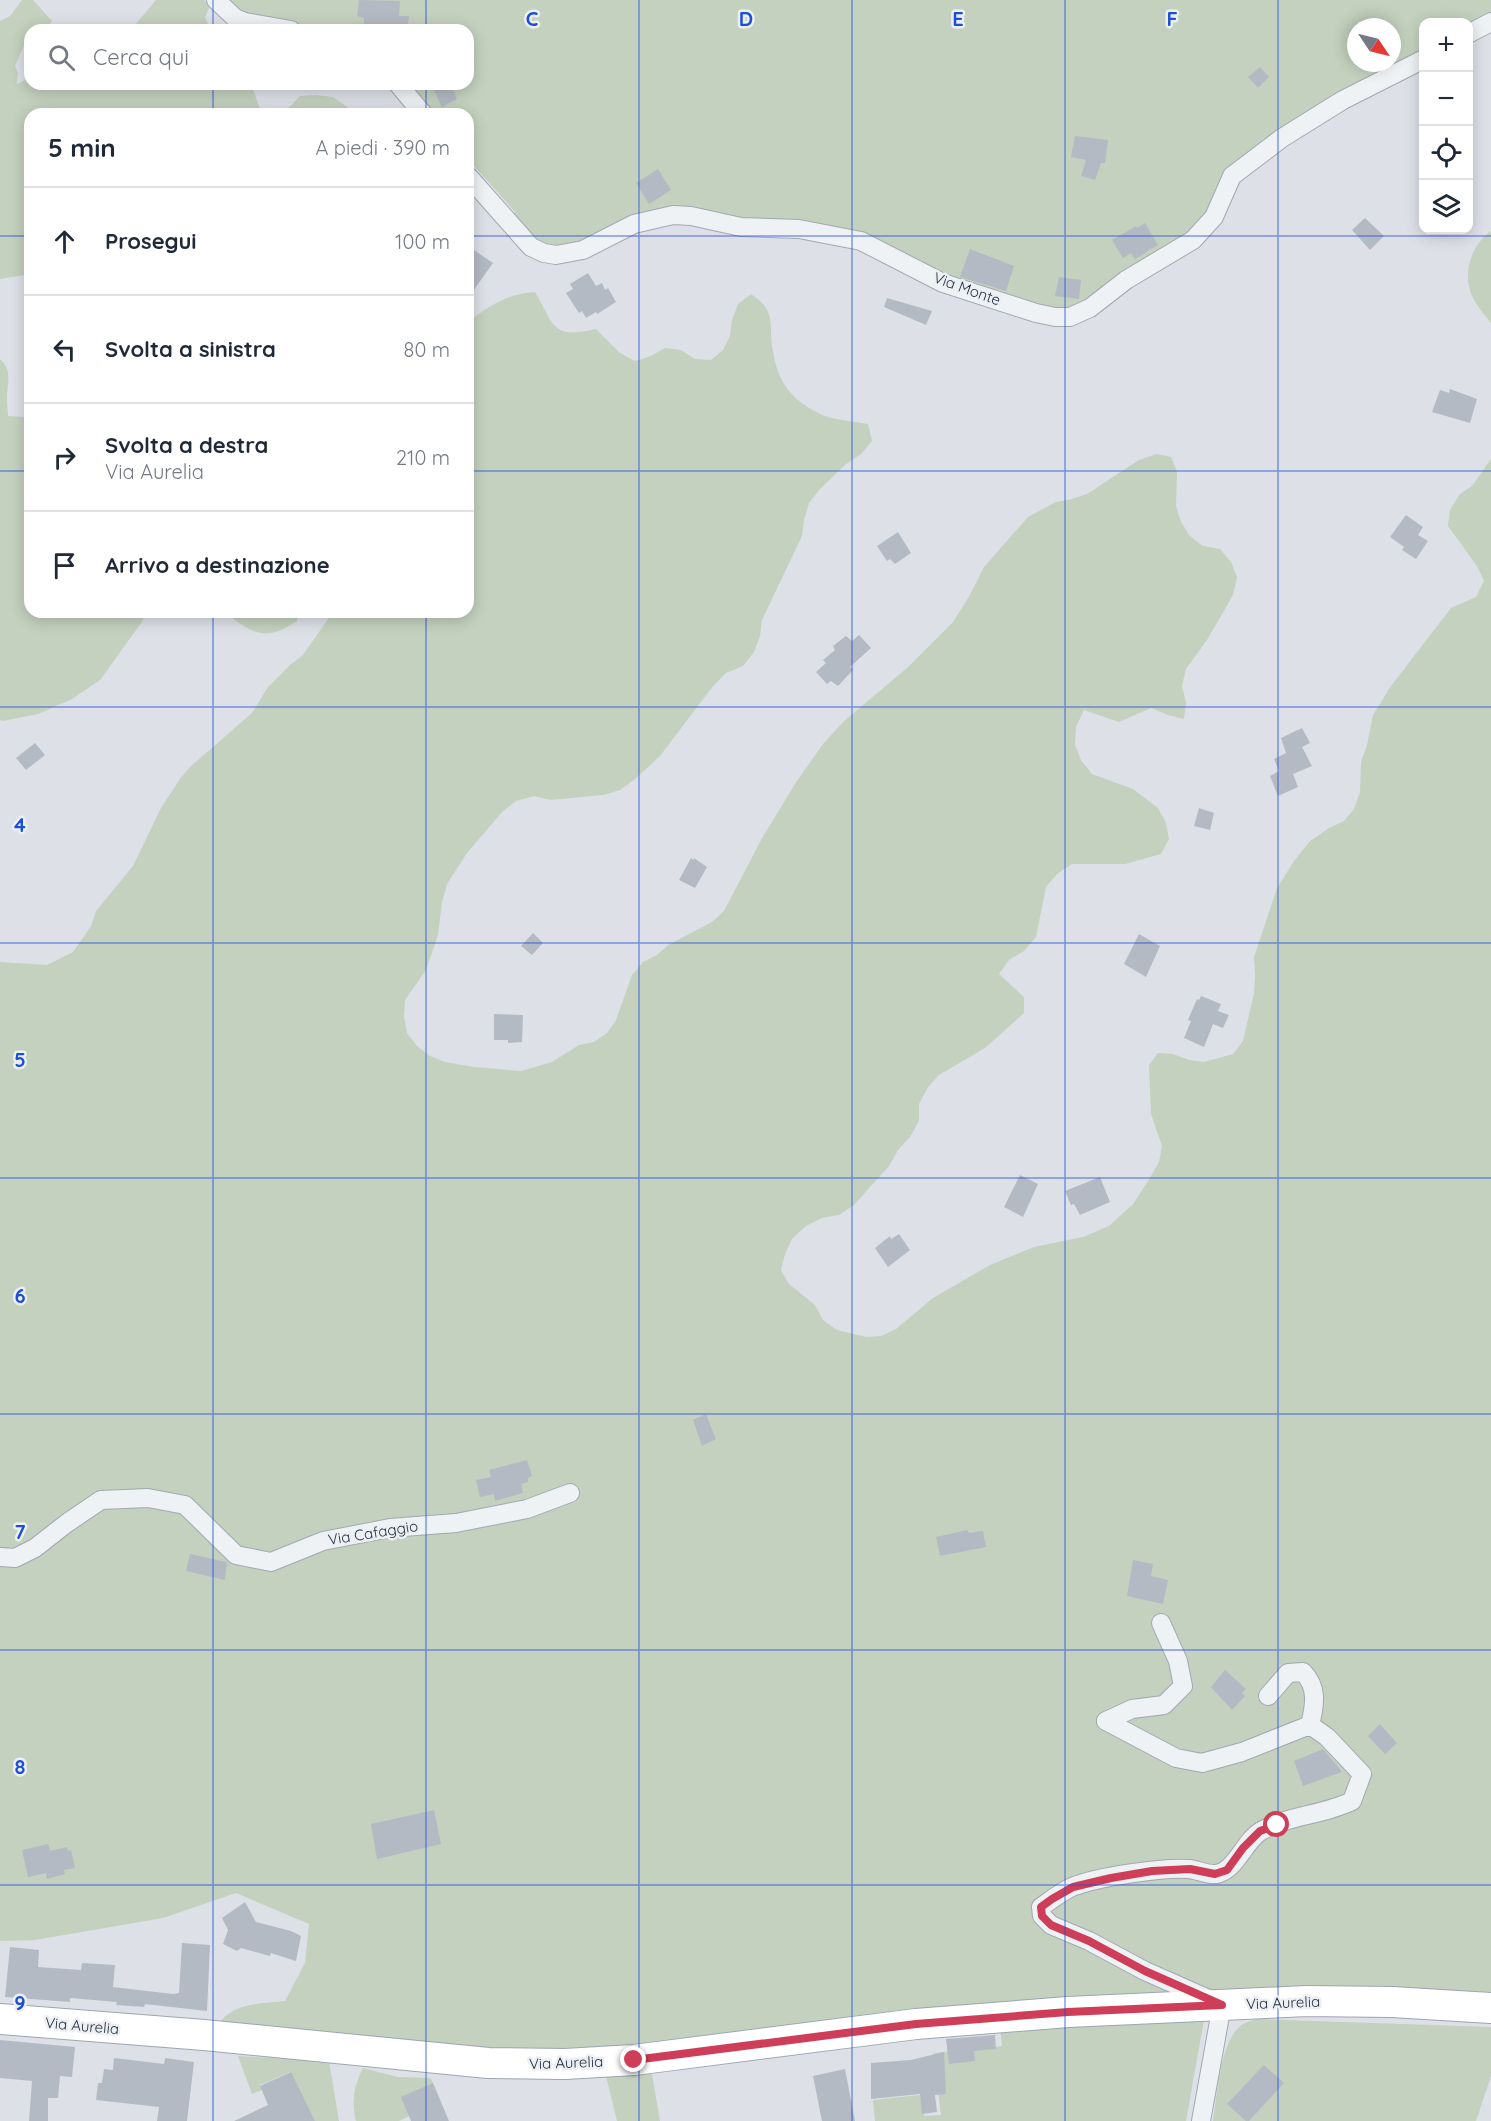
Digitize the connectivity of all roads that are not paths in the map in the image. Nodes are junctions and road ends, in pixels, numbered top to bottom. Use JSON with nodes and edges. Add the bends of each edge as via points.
{"nodes":[{"id":1,"x":216,"y":0,"type":"edge"},
{"id":2,"x":1491,"y":22,"type":"edge"},
{"id":3,"x":256,"y":24,"type":"edge"},
{"id":4,"x":1473,"y":31,"type":"edge"},
{"id":5,"x":1419,"y":62,"type":"edge"},
{"id":6,"x":403,"y":90,"type":"edge"},
{"id":7,"x":418,"y":108,"type":"edge"},
{"id":8,"x":474,"y":183,"type":"edge"},
{"id":9,"x":570,"y":1493,"type":"dead end"},
{"id":10,"x":0,"y":1557,"type":"edge"},
{"id":11,"x":1161,"y":1623,"type":"dead end"},
{"id":12,"x":1268,"y":1696,"type":"dead end"},
{"id":13,"x":1310,"y":1725,"type":"junction"},
{"id":14,"x":1222,"y":2005,"type":"junction"},
{"id":15,"x":1491,"y":2008,"type":"edge"},
{"id":16,"x":0,"y":2019,"type":"edge"},
{"id":17,"x":1201,"y":2121,"type":"edge"}],
"edges":[{"from":1,"to":3,"type":"street","via":[[236,18]]},
{"from":2,"to":4,"type":"street"},
{"from":5,"to":8,"type":"street","name":"Via Monte","via":[[1282,138],[1232,177],[1214,217],[1193,240],[1126,280],[1090,308],[1070,316],[1036,313],[943,283],[861,241],[799,229],[741,227],[691,216],[658,217],[583,250],[544,253],[531,247]]},
{"from":6,"to":7,"type":"street"},
{"from":9,"to":10,"type":"street","name":"Via Cafaggio","via":[[527,1509],[466,1521],[390,1528],[323,1541],[271,1562],[236,1555],[185,1504],[148,1498],[102,1500],[35,1548],[15,1558]]},
{"from":11,"to":13,"type":"street","via":[[1178,1661],[1183,1686],[1164,1705],[1132,1709],[1106,1721],[1176,1758],[1202,1763]]},
{"from":12,"to":13,"type":"street","via":[[1288,1673],[1303,1672],[1312,1681],[1315,1708]]},
{"from":13,"to":14,"type":"street","via":[[1362,1774],[1352,1801],[1260,1831],[1227,1870],[1215,1874],[1190,1869],[1152,1871],[1111,1878],[1073,1887],[1041,1907],[1042,1916],[1051,1925]]},
{"from":14,"to":15,"type":"main road","name":"Via Aurelia","via":[[1307,2001]]},
{"from":14,"to":16,"type":"main road","name":"Via Aurelia","via":[[916,2024],[634,2060],[565,2064],[488,2064]]},
{"from":14,"to":17,"type":"street"}]}
